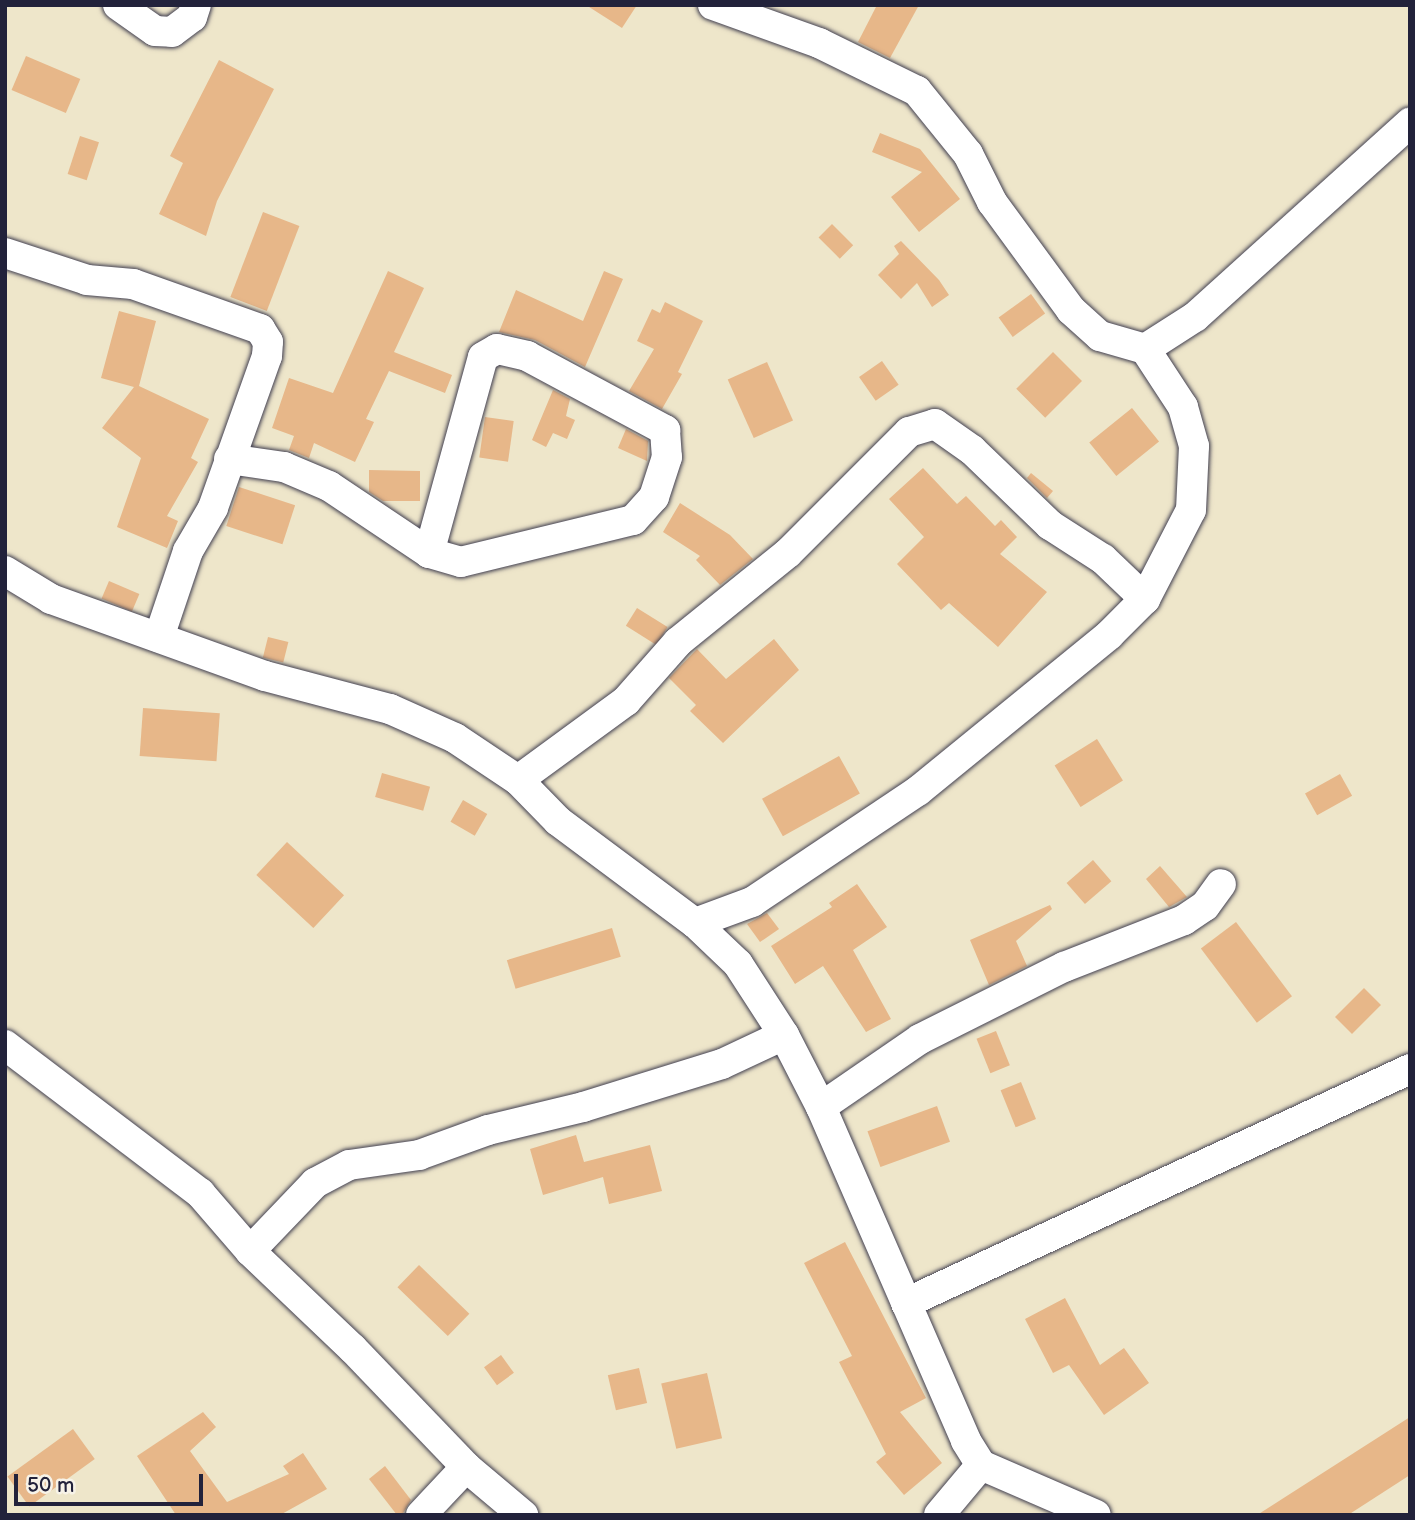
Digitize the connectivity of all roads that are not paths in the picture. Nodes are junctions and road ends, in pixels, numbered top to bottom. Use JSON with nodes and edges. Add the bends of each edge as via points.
{"nodes":[{"id":1,"x":118,"y":5,"type":"edge"},
{"id":2,"x":197,"y":5,"type":"edge"},
{"id":3,"x":713,"y":5,"type":"edge"},
{"id":4,"x":1410,"y":123,"type":"edge"},
{"id":5,"x":5,"y":253,"type":"edge"},
{"id":6,"x":1145,"y":349,"type":"junction"},
{"id":7,"x":229,"y":459,"type":"junction"},
{"id":8,"x":429,"y":552,"type":"junction"},
{"id":9,"x":5,"y":571,"type":"edge"},
{"id":10,"x":1145,"y":598,"type":"junction"},
{"id":11,"x":159,"y":637,"type":"junction"},
{"id":12,"x":518,"y":780,"type":"junction"},
{"id":13,"x":1222,"y":884,"type":"dead end"},
{"id":14,"x":695,"y":923,"type":"junction"},
{"id":15,"x":784,"y":1035,"type":"junction"},
{"id":16,"x":5,"y":1045,"type":"edge"},
{"id":17,"x":1410,"y":1069,"type":"edge"},
{"id":18,"x":821,"y":1107,"type":"junction"},
{"id":19,"x":250,"y":1251,"type":"junction"},
{"id":20,"x":906,"y":1303,"type":"junction"},
{"id":21,"x":981,"y":1465,"type":"junction"},
{"id":22,"x":466,"y":1467,"type":"junction"},
{"id":23,"x":421,"y":1515,"type":"edge"},
{"id":24,"x":523,"y":1515,"type":"edge"},
{"id":25,"x":939,"y":1515,"type":"edge"},
{"id":26,"x":1096,"y":1515,"type":"edge"}],
"edges":[{"from":1,"to":2,"type":"street","via":[[155,30],[172,32],[191,17]]},
{"from":3,"to":6,"type":"street","via":[[819,43],[917,91],[968,154],[992,202],[1071,310],[1100,336]]},
{"from":4,"to":6,"type":"street","via":[[1195,317]]},
{"from":5,"to":7,"type":"street","via":[[87,280],[133,285],[260,329],[268,342],[267,356]]},
{"from":6,"to":10,"type":"street","via":[[1183,407],[1194,446],[1191,510]]},
{"from":7,"to":8,"type":"street","via":[[284,467],[329,486]]},
{"from":7,"to":11,"type":"street","via":[[213,508],[188,551]]},
{"from":8,"to":8,"type":"street","via":[[483,357],[497,349],[527,356],[665,430],[667,457],[654,497],[633,520],[461,562]]},
{"from":9,"to":11,"type":"street","via":[[51,599]]},
{"from":10,"to":12,"type":"street","via":[[1103,559],[1050,525],[972,450],[935,424],[909,432],[788,553],[678,642],[626,701]]},
{"from":10,"to":14,"type":"street","via":[[1109,635],[918,791],[752,902]]},
{"from":11,"to":12,"type":"street","via":[[265,676],[390,709],[455,738]]},
{"from":12,"to":14,"type":"street","via":[[558,821]]},
{"from":13,"to":18,"type":"street","via":[[1205,906],[1184,920],[1064,967],[920,1040]]},
{"from":14,"to":15,"type":"street","via":[[738,964]]},
{"from":15,"to":18,"type":"street"},
{"from":15,"to":19,"type":"street","via":[[722,1064],[583,1107],[488,1130],[419,1155],[349,1165],[315,1184]]},
{"from":16,"to":19,"type":"street","via":[[200,1193]]},
{"from":17,"to":20,"type":"street"},
{"from":18,"to":20,"type":"street"},
{"from":19,"to":22,"type":"street","via":[[353,1349]]},
{"from":20,"to":21,"type":"street","via":[[966,1441]]},
{"from":21,"to":25,"type":"street"},
{"from":21,"to":26,"type":"street"},
{"from":22,"to":23,"type":"street"},
{"from":22,"to":24,"type":"street"}]}
